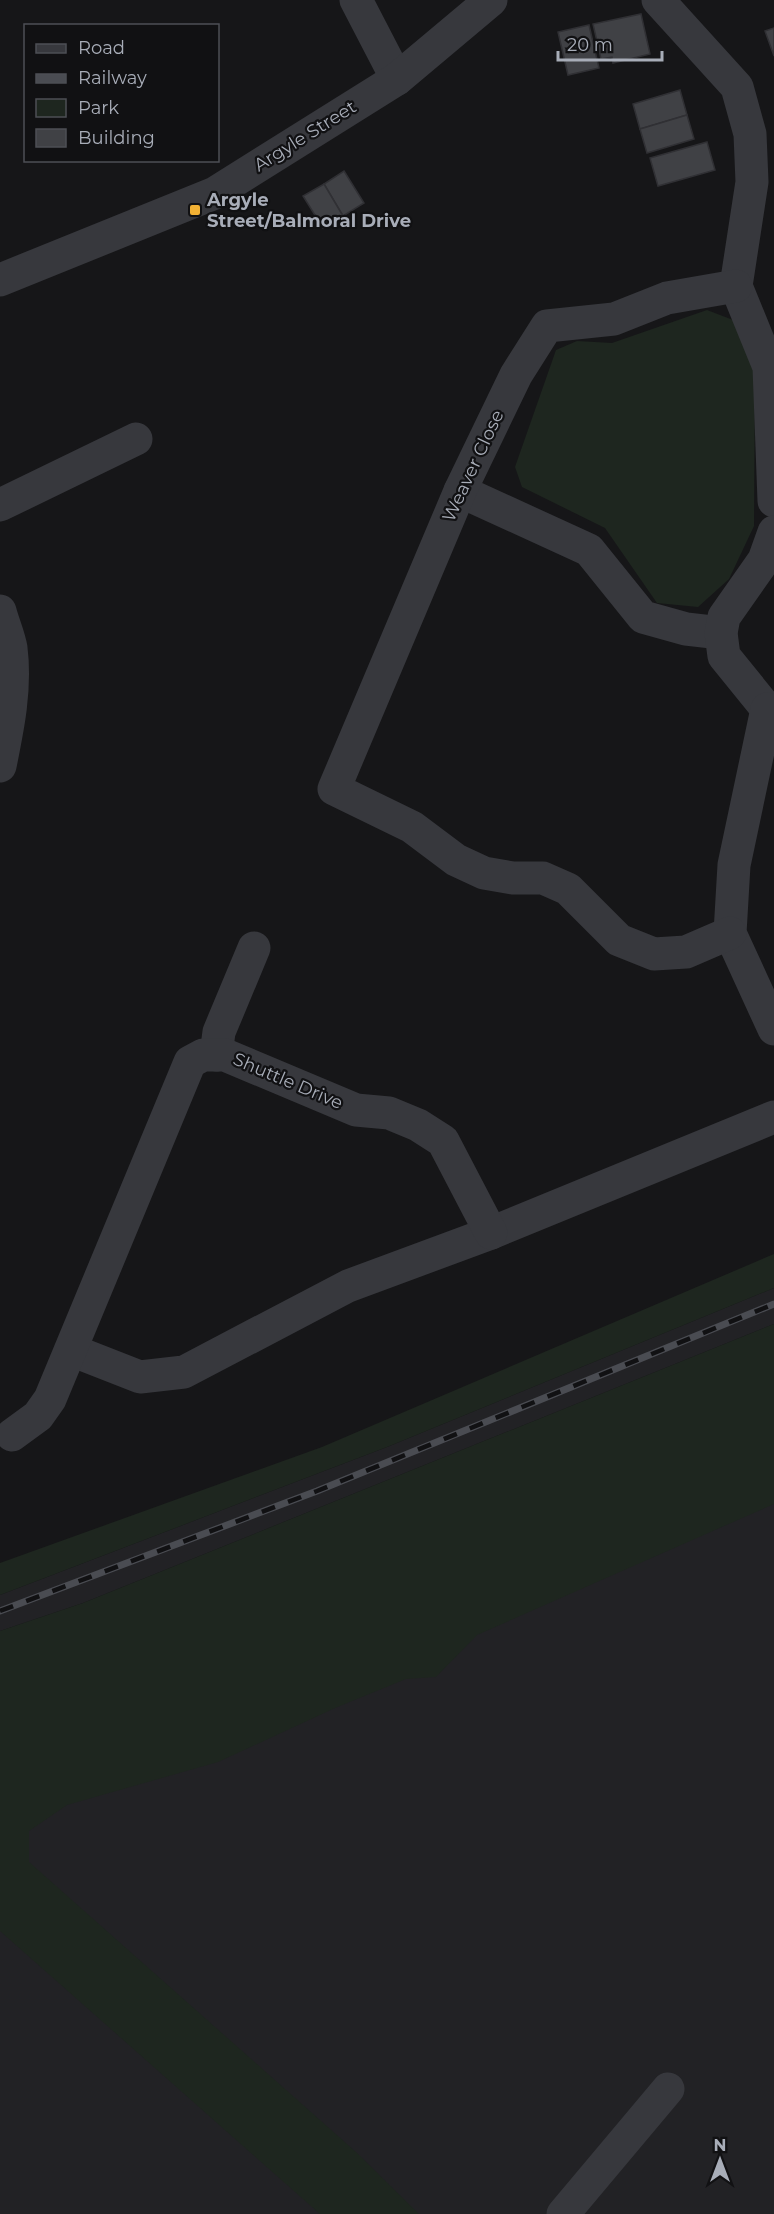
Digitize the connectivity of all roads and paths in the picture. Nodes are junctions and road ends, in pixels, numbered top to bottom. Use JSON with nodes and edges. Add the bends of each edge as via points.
{"nodes":[{"id":1,"x":356,"y":0,"type":"edge"},
{"id":2,"x":490,"y":0,"type":"edge"},
{"id":3,"x":658,"y":0,"type":"edge"},
{"id":4,"x":397,"y":79,"type":"junction"},
{"id":5,"x":0,"y":280,"type":"edge"},
{"id":6,"x":736,"y":286,"type":"junction"},
{"id":7,"x":136,"y":439,"type":"dead end"},
{"id":8,"x":460,"y":491,"type":"junction"},
{"id":9,"x":774,"y":501,"type":"edge"},
{"id":10,"x":0,"y":505,"type":"edge"},
{"id":11,"x":774,"y":532,"type":"edge"},
{"id":12,"x":0,"y":611,"type":"edge"},
{"id":13,"x":721,"y":633,"type":"junction"},
{"id":14,"x":771,"y":710,"type":"edge"},
{"id":15,"x":0,"y":766,"type":"edge"},
{"id":16,"x":730,"y":933,"type":"junction"},
{"id":17,"x":254,"y":948,"type":"dead end"},
{"id":18,"x":774,"y":1029,"type":"edge"},
{"id":19,"x":216,"y":1055,"type":"junction"},
{"id":20,"x":774,"y":1118,"type":"edge"},
{"id":21,"x":491,"y":1233,"type":"junction"},
{"id":22,"x":71,"y":1350,"type":"junction"},
{"id":23,"x":12,"y":1435,"type":"dead end"},
{"id":24,"x":668,"y":2089,"type":"dead end"},
{"id":25,"x":563,"y":2214,"type":"edge"}],
"edges":[{"from":1,"to":4,"type":"street"},
{"from":2,"to":4,"type":"street","name":"Argyle Street"},
{"from":3,"to":6,"type":"street","via":[[736,87],[750,134],[752,182]]},
{"from":4,"to":5,"type":"street","name":"Argyle Street","via":[[215,193]]},
{"from":6,"to":8,"type":"street","name":"Weaver Close","via":[[667,298],[614,319],[547,326],[516,375]]},
{"from":6,"to":9,"type":"street","via":[[769,367]]},
{"from":7,"to":10,"type":"street"},
{"from":8,"to":13,"type":"street","via":[[590,550],[643,617],[686,629]]},
{"from":8,"to":16,"type":"street","name":"Weaver Close","via":[[334,789],[412,827],[456,860],[484,873],[543,878],[568,889],[619,940],[654,954],[686,952]]},
{"from":11,"to":13,"type":"street","via":[[764,561],[724,617]]},
{"from":12,"to":15,"type":"street","via":[[10,647],[12,685]]},
{"from":13,"to":14,"type":"street","via":[[724,656]]},
{"from":14,"to":16,"type":"street","via":[[734,865]]},
{"from":16,"to":18,"type":"street"},
{"from":17,"to":19,"type":"street","via":[[219,1032]]},
{"from":19,"to":21,"type":"street","name":"Shuttle Drive","via":[[225,1055],[356,1110],[389,1113],[435,1135],[443,1141]]},
{"from":19,"to":22,"type":"street","name":"Shuttle Drive","via":[[203,1055],[190,1062]]},
{"from":20,"to":21,"type":"street"},
{"from":21,"to":22,"type":"street","via":[[348,1287],[184,1372],[141,1377]]},
{"from":22,"to":23,"type":"street","name":"Shuttle Drive","via":[[50,1399],[38,1416]]},
{"from":24,"to":25,"type":"street"}]}
